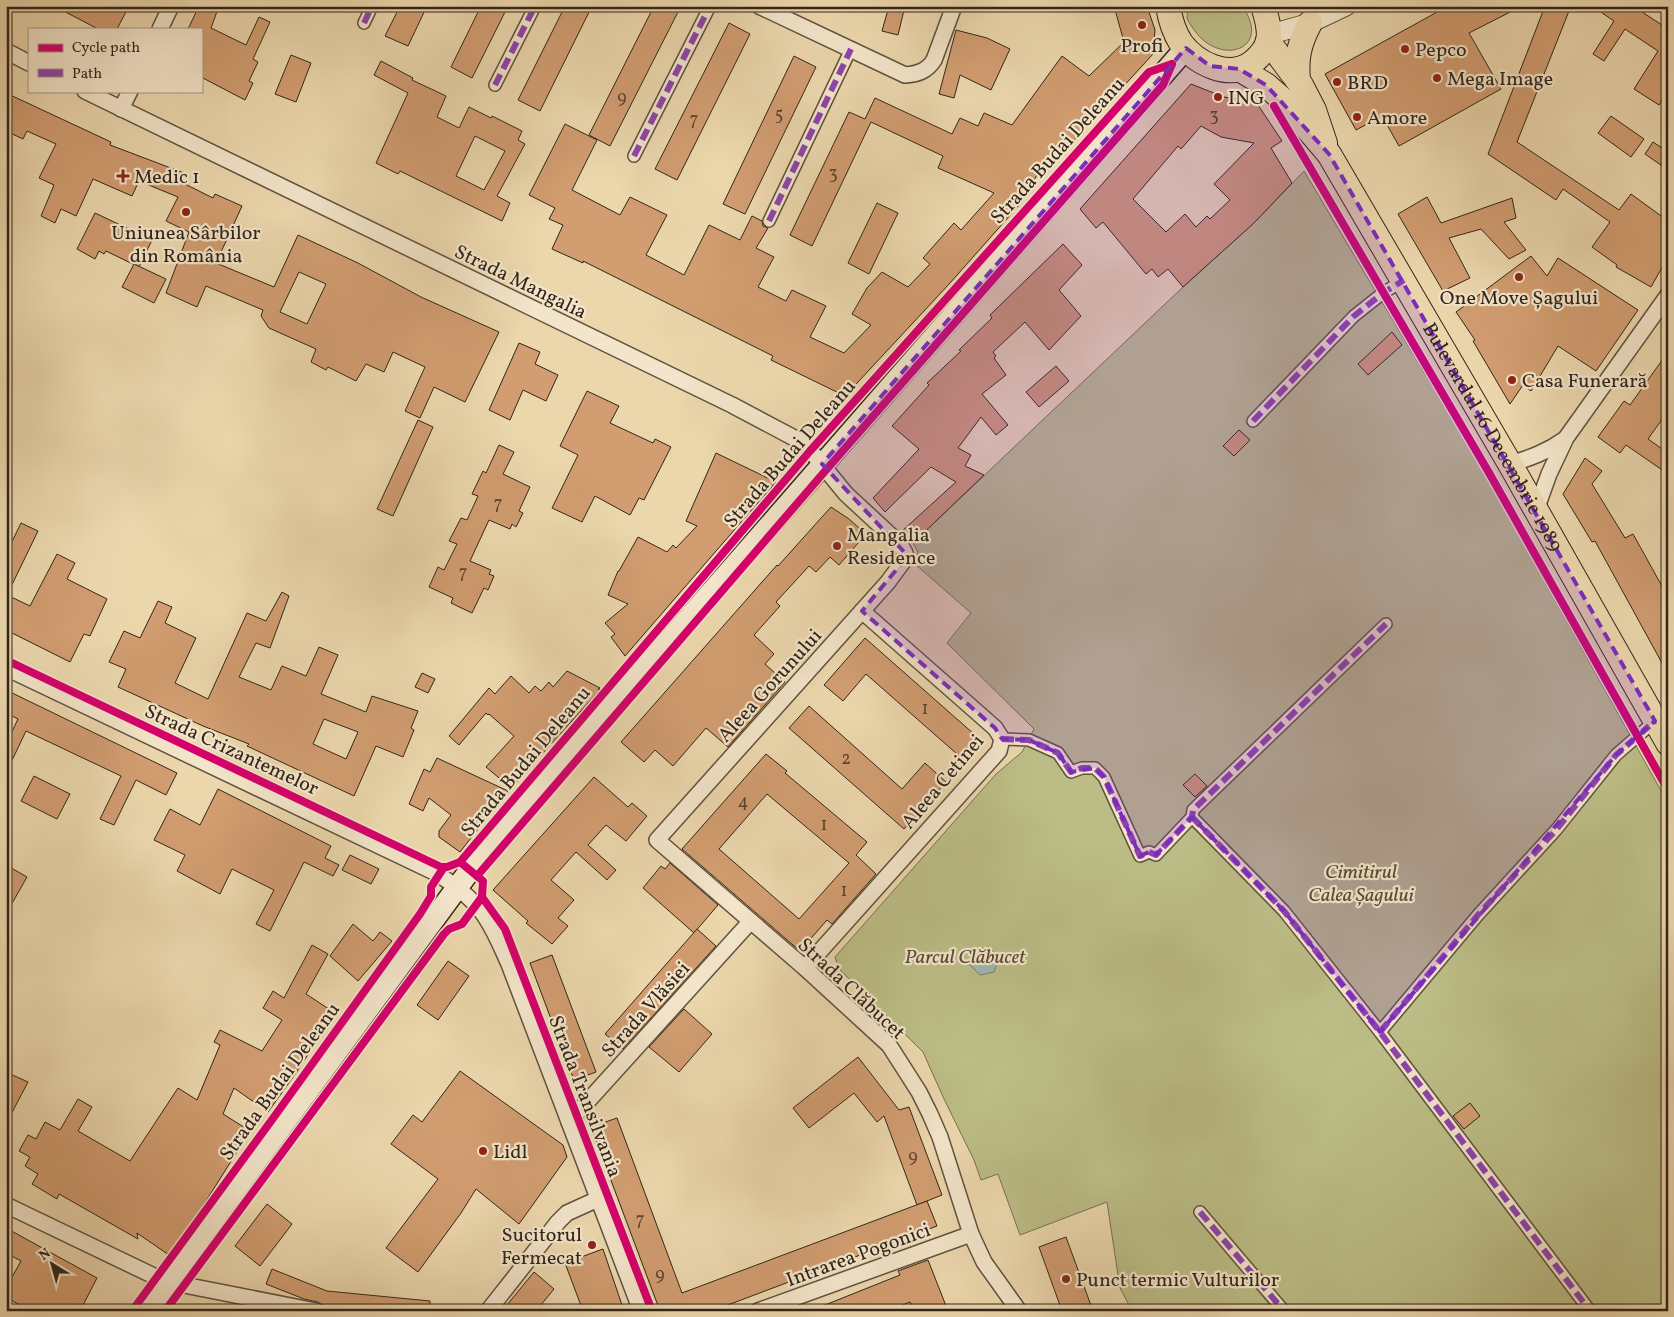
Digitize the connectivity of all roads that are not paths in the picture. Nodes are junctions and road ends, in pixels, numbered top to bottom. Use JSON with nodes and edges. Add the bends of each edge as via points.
{"nodes":[{"id":1,"x":171,"y":6,"type":"edge"},
{"id":2,"x":372,"y":6,"type":"edge"},
{"id":3,"x":535,"y":6,"type":"edge"},
{"id":4,"x":710,"y":6,"type":"edge"},
{"id":5,"x":759,"y":6,"type":"edge"},
{"id":6,"x":954,"y":6,"type":"edge"},
{"id":7,"x":1168,"y":6,"type":"edge"},
{"id":8,"x":1263,"y":6,"type":"edge"},
{"id":9,"x":1346,"y":6,"type":"edge"},
{"id":10,"x":364,"y":23,"type":"dead end"},
{"id":11,"x":1310,"y":23,"type":"junction"},
{"id":12,"x":160,"y":28,"type":"edge"},
{"id":13,"x":1268,"y":38,"type":"junction"},
{"id":14,"x":1186,"y":48,"type":"junction"},
{"id":15,"x":851,"y":49,"type":"junction"},
{"id":16,"x":6,"y":52,"type":"edge"},
{"id":17,"x":28,"y":63,"type":"edge"},
{"id":18,"x":1239,"y":69,"type":"junction"},
{"id":19,"x":1298,"y":80,"type":"junction"},
{"id":20,"x":495,"y":85,"type":"dead end"},
{"id":21,"x":87,"y":92,"type":"edge"},
{"id":22,"x":130,"y":92,"type":"edge"},
{"id":23,"x":121,"y":109,"type":"junction"},
{"id":24,"x":1329,"y":154,"type":"junction"},
{"id":25,"x":634,"y":156,"type":"dead end"},
{"id":26,"x":768,"y":221,"type":"dead end"},
{"id":27,"x":1404,"y":280,"type":"junction"},
{"id":28,"x":1668,"y":295,"type":"edge"},
{"id":29,"x":1253,"y":421,"type":"dead end"},
{"id":30,"x":1566,"y":438,"type":"junction"},
{"id":31,"x":822,"y":464,"type":"junction"},
{"id":32,"x":1510,"y":464,"type":"junction"},
{"id":33,"x":1536,"y":510,"type":"junction"},
{"id":34,"x":905,"y":553,"type":"joint"},
{"id":35,"x":862,"y":610,"type":"junction"},
{"id":36,"x":1386,"y":624,"type":"dead end"},
{"id":37,"x":6,"y":668,"type":"edge"},
{"id":38,"x":1662,"y":717,"type":"edge"},
{"id":39,"x":1002,"y":739,"type":"junction"},
{"id":40,"x":1668,"y":743,"type":"edge"},
{"id":41,"x":1192,"y":817,"type":"junction"},
{"id":42,"x":656,"y":840,"type":"joint"},
{"id":43,"x":457,"y":887,"type":"junction"},
{"id":44,"x":750,"y":922,"type":"junction"},
{"id":45,"x":805,"y":968,"type":"junction"},
{"id":46,"x":1380,"y":1032,"type":"junction"},
{"id":47,"x":569,"y":1122,"type":"junction"},
{"id":48,"x":598,"y":1199,"type":"junction"},
{"id":49,"x":6,"y":1205,"type":"edge"},
{"id":50,"x":1200,"y":1212,"type":"dead end"},
{"id":51,"x":971,"y":1234,"type":"junction"},
{"id":52,"x":168,"y":1281,"type":"junction"},
{"id":53,"x":146,"y":1311,"type":"edge"},
{"id":54,"x":316,"y":1311,"type":"edge"},
{"id":55,"x":488,"y":1311,"type":"edge"},
{"id":56,"x":641,"y":1311,"type":"edge"},
{"id":57,"x":758,"y":1311,"type":"edge"},
{"id":58,"x":1019,"y":1311,"type":"edge"},
{"id":59,"x":1284,"y":1311,"type":"edge"},
{"id":60,"x":1590,"y":1311,"type":"edge"}],
"edges":[{"from":1,"to":12,"type":"street"},
{"from":2,"to":10,"type":"street"},
{"from":3,"to":20,"type":"street"},
{"from":4,"to":25,"type":"street"},
{"from":5,"to":15,"type":"street"},
{"from":6,"to":15,"type":"street","via":[[934,60],[924,71],[905,75]]},
{"from":7,"to":14,"type":"main road","via":[[1172,25]]},
{"from":8,"to":13,"type":"main road"},
{"from":9,"to":11,"type":"street"},
{"from":11,"to":13,"type":"street"},
{"from":11,"to":19,"type":"main road","via":[[1299,50]]},
{"from":13,"to":18,"type":"main road","via":[[1257,59]]},
{"from":13,"to":19,"type":"main road","name":"Bulevardul 16 Decembrie 1989"},
{"from":14,"to":18,"type":"main road","via":[[1216,68]]},
{"from":14,"to":31,"type":"main road","name":"Strada Budai Deleanu"},
{"from":15,"to":26,"type":"street"},
{"from":16,"to":17,"type":"street"},
{"from":18,"to":24,"type":"main road","name":"Bulevardul 16 Decembrie 1989","via":[[1283,100]]},
{"from":19,"to":24,"type":"main road","name":"Bulevardul 16 Decembrie 1989","via":[[1314,110]]},
{"from":21,"to":23,"type":"street","name":"Strada Mangalia"},
{"from":22,"to":23,"type":"street"},
{"from":23,"to":31,"type":"street","name":"Strada Mangalia","via":[[732,405],[805,444]]},
{"from":24,"to":27,"type":"main road","name":"Bulevardul 16 Decembrie 1989"},
{"from":27,"to":29,"type":"street","via":[[1354,316]]},
{"from":27,"to":32,"type":"main road","name":"Bulevardul 16 Decembrie 1989"},
{"from":28,"to":30,"type":"street"},
{"from":30,"to":32,"type":"street","via":[[1550,450]]},
{"from":30,"to":33,"type":"street"},
{"from":31,"to":34,"type":"street","name":"Strada Mangalia","via":[[846,494],[900,544]]},
{"from":31,"to":43,"type":"main road","name":"Strada Budai Deleanu","via":[[485,850]]},
{"from":32,"to":33,"type":"main road","name":"Bulevardul 16 Decembrie 1989"},
{"from":33,"to":38,"type":"main road","name":"Bulevardul 16 Decembrie 1989"},
{"from":34,"to":35,"type":"street","name":"Aleea Gorunului","via":[[888,582]]},
{"from":35,"to":39,"type":"street","name":"Aleea Cetinei","via":[[995,728]]},
{"from":35,"to":42,"type":"street","name":"Aleea Gorunului"},
{"from":36,"to":41,"type":"street","via":[[1240,762],[1193,810]]},
{"from":37,"to":43,"type":"street","name":"Strada Crizantemelor","via":[[436,873]]},
{"from":38,"to":40,"type":"main road","name":"Bulevardul 16 Decembrie 1989"},
{"from":38,"to":46,"type":"street","via":[[1616,755],[1556,830],[1478,915]]},
{"from":39,"to":41,"type":"street","via":[[1029,740],[1058,753],[1071,772],[1095,768],[1104,777],[1140,856],[1149,852],[1156,855]]},
{"from":39,"to":45,"type":"street","name":"Aleea Cetinei","via":[[999,751]]},
{"from":41,"to":46,"type":"street","via":[[1284,910]]},
{"from":42,"to":44,"type":"street","name":"Strada Clăbucet"},
{"from":43,"to":47,"type":"street","name":"Strada Transilvania","via":[[480,910],[495,933]]},
{"from":43,"to":52,"type":"main road","name":"Strada Budai Deleanu"},
{"from":44,"to":45,"type":"street","name":"Strada Clăbucet"},
{"from":44,"to":47,"type":"street","name":"Strada Vlăsiei"},
{"from":45,"to":51,"type":"street","name":"Strada Clăbucet","via":[[889,1045],[919,1092],[940,1137]]},
{"from":46,"to":60,"type":"street"},
{"from":47,"to":48,"type":"street","name":"Strada Transilvania"},
{"from":48,"to":55,"type":"street","via":[[572,1211],[558,1222]]},
{"from":48,"to":56,"type":"street","name":"Strada Transilvania"},
{"from":49,"to":52,"type":"street"},
{"from":50,"to":59,"type":"street"},
{"from":51,"to":57,"type":"street","name":"Intrarea Pogonici"},
{"from":51,"to":58,"type":"street","name":"Strada Clăbucet","via":[[984,1262]]},
{"from":52,"to":53,"type":"main road","name":"Strada Budai Deleanu"},
{"from":52,"to":54,"type":"street"}]}
